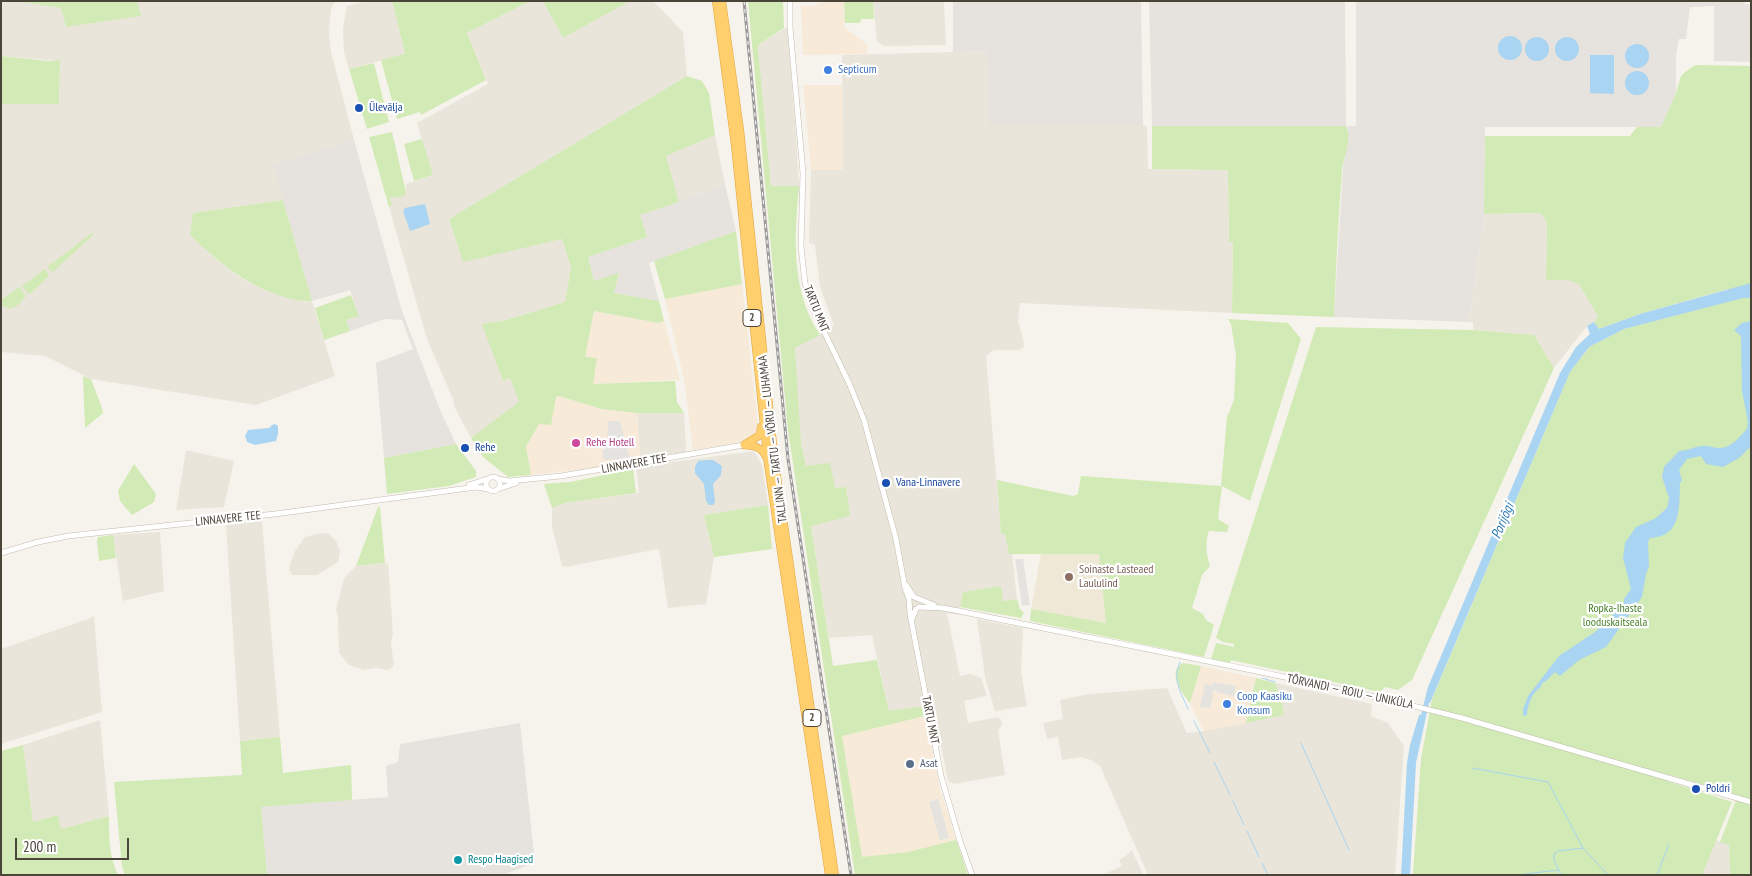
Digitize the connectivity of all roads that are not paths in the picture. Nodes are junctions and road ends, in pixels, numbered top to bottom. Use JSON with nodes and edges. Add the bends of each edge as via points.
{"nodes":[{"id":1,"x":716,"y":1,"type":"edge"},
{"id":2,"x":722,"y":1,"type":"edge"},
{"id":3,"x":727,"y":1,"type":"edge"},
{"id":4,"x":790,"y":1,"type":"edge"},
{"id":5,"x":731,"y":73,"type":"junction"},
{"id":6,"x":762,"y":418,"type":"junction"},
{"id":7,"x":744,"y":446,"type":"junction"},
{"id":8,"x":768,"y":464,"type":"junction"},
{"id":9,"x":488,"y":478,"type":"junction"},
{"id":10,"x":498,"y":479,"type":"junction"},
{"id":11,"x":523,"y":480,"type":"junction"},
{"id":12,"x":487,"y":489,"type":"junction"},
{"id":13,"x":498,"y":489,"type":"junction"},
{"id":14,"x":456,"y":490,"type":"junction"},
{"id":15,"x":1,"y":553,"type":"edge"},
{"id":16,"x":914,"y":598,"type":"junction"},
{"id":17,"x":909,"y":606,"type":"junction"},
{"id":18,"x":917,"y":608,"type":"junction"},
{"id":19,"x":943,"y":608,"type":"junction"},
{"id":20,"x":912,"y":622,"type":"junction"},
{"id":21,"x":1751,"y":802,"type":"edge"},
{"id":22,"x":829,"y":875,"type":"edge"},
{"id":23,"x":835,"y":875,"type":"edge"},
{"id":24,"x":972,"y":875,"type":"edge"}],
"edges":[{"from":1,"to":6,"type":"highway","name":"TALLINN — TARTU — VÕRU — LUHAMAA","number":"2","via":[[735,145]]},
{"from":2,"to":5,"type":"highway","name":"TALLINN — TARTU — VÕRU — LUHAMAA","number":"2"},
{"from":3,"to":5,"type":"highway"},
{"from":4,"to":16,"type":"street","name":"TARTU MNT","via":[[803,173],[801,247],[805,284],[864,420],[891,520],[905,588]]},
{"from":5,"to":23,"type":"highway","name":"TALLINN — TARTU — VÕRU — LUHAMAA","number":"2","via":[[740,130],[774,463]]},
{"from":6,"to":7,"type":"highway","via":[[760,435]]},
{"from":6,"to":8,"type":"highway","name":"TALLINN — TARTU — VÕRU — LUHAMAA","number":"2"},
{"from":7,"to":8,"type":"highway","via":[[762,450]]},
{"from":7,"to":11,"type":"street","name":"LINNAVERE TEE"},
{"from":8,"to":22,"type":"highway","name":"TALLINN — TARTU — VÕRU — LUHAMAA","number":"2"},
{"from":9,"to":10,"type":"street","name":"LINNAVERE TEE"},
{"from":9,"to":12,"type":"street","via":[[485,483]]},
{"from":9,"to":14,"type":"street","name":"LINNAVERE TEE"},
{"from":10,"to":11,"type":"street","name":"LINNAVERE TEE"},
{"from":10,"to":13,"type":"street"},
{"from":11,"to":13,"type":"street","name":"LINNAVERE TEE"},
{"from":12,"to":13,"type":"street","name":"LINNAVERE TEE"},
{"from":12,"to":14,"type":"street","name":"LINNAVERE TEE"},
{"from":14,"to":15,"type":"street","name":"LINNAVERE TEE","via":[[68,536]]},
{"from":16,"to":17,"type":"street","name":"TARTU MNT"},
{"from":16,"to":18,"type":"street","name":"TARTU MNT"},
{"from":16,"to":19,"type":"street","name":"TÕRVANDI — ROIU — UNIKÜLA"},
{"from":17,"to":18,"type":"street","name":"TÕRVANDI — ROIU — UNIKÜLA"},
{"from":17,"to":20,"type":"street","name":"TARTU MNT"},
{"from":18,"to":19,"type":"street","name":"TÕRVANDI — ROIU — UNIKÜLA"},
{"from":18,"to":20,"type":"street","name":"TARTU MNT"},
{"from":19,"to":21,"type":"street","name":"TÕRVANDI — ROIU — UNIKÜLA","via":[[1415,706]]},
{"from":20,"to":24,"type":"street","name":"TARTU MNT","via":[[941,776]]}]}
